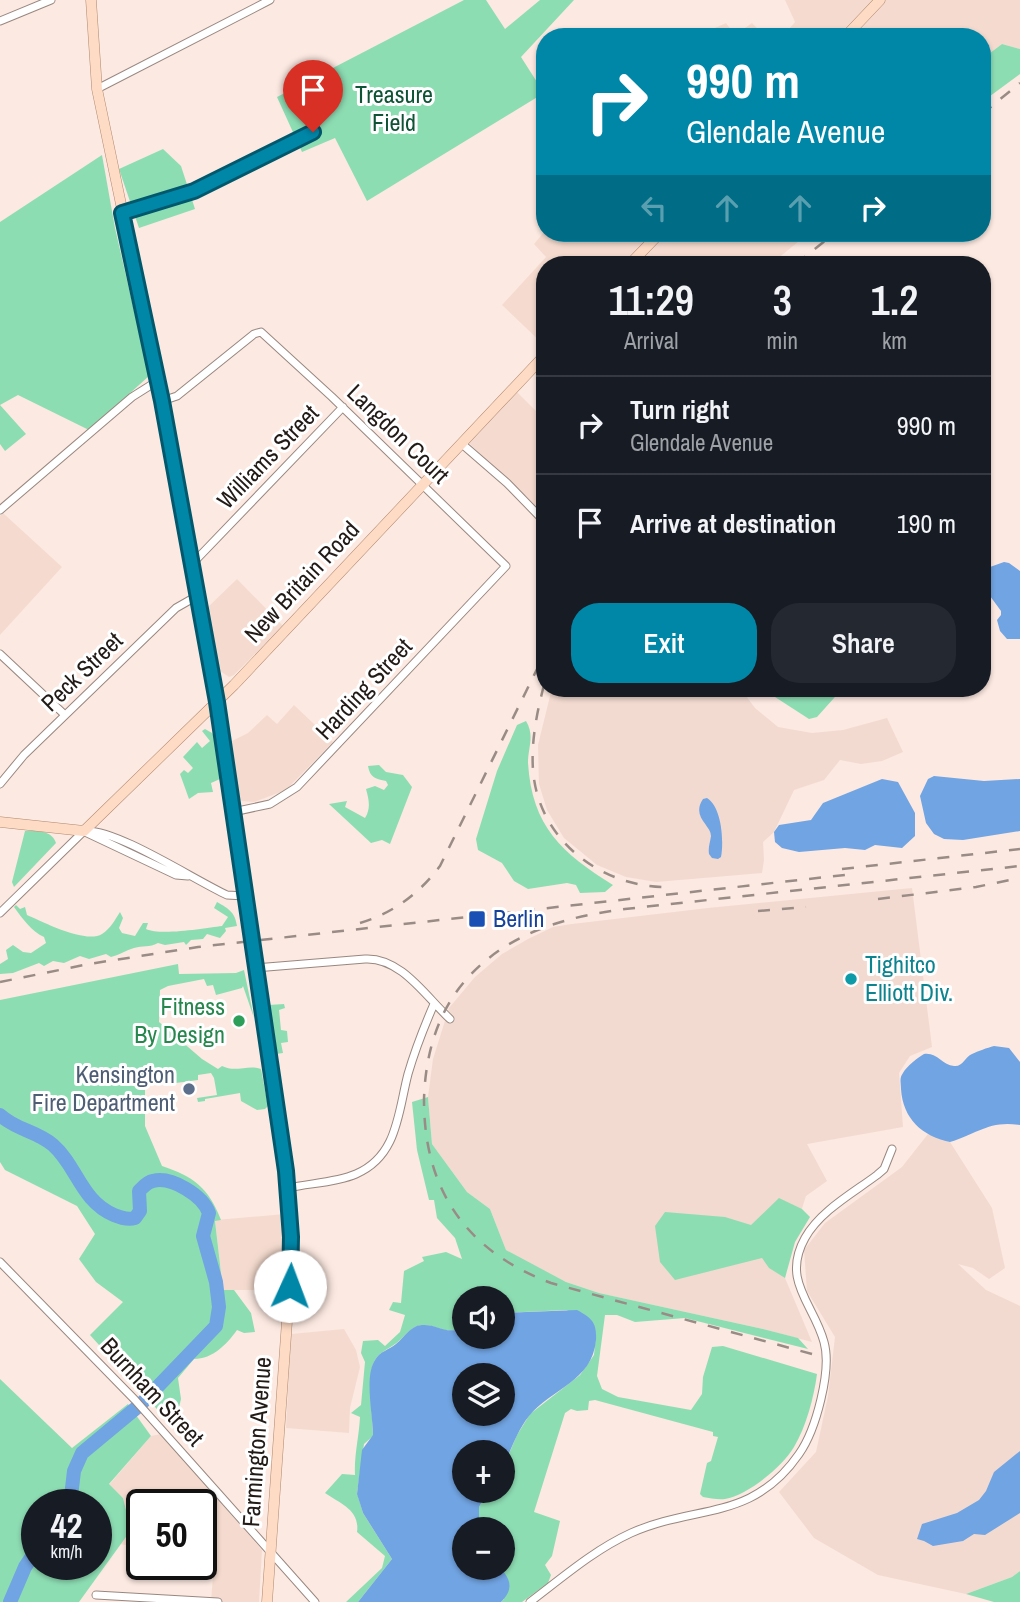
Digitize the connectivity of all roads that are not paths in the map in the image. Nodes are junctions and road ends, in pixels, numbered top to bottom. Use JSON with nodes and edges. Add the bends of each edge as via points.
{"nodes":[{"id":1,"x":51,"y":0,"type":"edge"},
{"id":2,"x":91,"y":0,"type":"edge"},
{"id":3,"x":270,"y":0,"type":"edge"},
{"id":4,"x":880,"y":0,"type":"edge"},
{"id":5,"x":0,"y":21,"type":"edge"},
{"id":6,"x":854,"y":28,"type":"edge"},
{"id":7,"x":97,"y":89,"type":"junction"},
{"id":8,"x":313,"y":132,"type":"dead end"},
{"id":9,"x":122,"y":213,"type":"junction"},
{"id":10,"x":651,"y":242,"type":"edge"},
{"id":11,"x":638,"y":256,"type":"edge"},
{"id":12,"x":536,"y":365,"type":"edge"},
{"id":13,"x":158,"y":383,"type":"junction"},
{"id":14,"x":162,"y":401,"type":"junction"},
{"id":15,"x":343,"y":407,"type":"junction"},
{"id":16,"x":462,"y":444,"type":"junction"},
{"id":17,"x":423,"y":485,"type":"junction"},
{"id":18,"x":0,"y":510,"type":"edge"},
{"id":19,"x":536,"y":513,"type":"edge"},
{"id":20,"x":192,"y":564,"type":"junction"},
{"id":21,"x":506,"y":566,"type":"joint"},
{"id":22,"x":197,"y":596,"type":"junction"},
{"id":23,"x":0,"y":654,"type":"edge"},
{"id":24,"x":217,"y":702,"type":"junction"},
{"id":25,"x":65,"y":715,"type":"junction"},
{"id":26,"x":0,"y":784,"type":"edge"},
{"id":27,"x":233,"y":812,"type":"junction"},
{"id":28,"x":0,"y":822,"type":"edge"},
{"id":29,"x":84,"y":831,"type":"junction"},
{"id":30,"x":245,"y":896,"type":"junction"},
{"id":31,"x":0,"y":913,"type":"edge"},
{"id":32,"x":255,"y":968,"type":"junction"},
{"id":33,"x":434,"y":1004,"type":"junction"},
{"id":34,"x":450,"y":1019,"type":"dead end"},
{"id":35,"x":892,"y":1149,"type":"dead end"},
{"id":36,"x":288,"y":1188,"type":"junction"},
{"id":37,"x":0,"y":1262,"type":"edge"},
{"id":38,"x":270,"y":1553,"type":"junction"},
{"id":39,"x":96,"y":1595,"type":"dead end"},
{"id":40,"x":218,"y":1602,"type":"edge"},
{"id":41,"x":267,"y":1602,"type":"edge"},
{"id":42,"x":315,"y":1602,"type":"edge"},
{"id":43,"x":530,"y":1602,"type":"edge"}],
"edges":[{"from":1,"to":5,"type":"street"},
{"from":2,"to":7,"type":"main road","name":"Farmington Avenue"},
{"from":3,"to":7,"type":"street"},
{"from":4,"to":6,"type":"main road"},
{"from":7,"to":9,"type":"main road","name":"Farmington Avenue"},
{"from":8,"to":9,"type":"street","via":[[194,191]]},
{"from":9,"to":13,"type":"main road","name":"Farmington Avenue"},
{"from":10,"to":11,"type":"main road"},
{"from":12,"to":16,"type":"main road","name":"New Britain Road"},
{"from":13,"to":14,"type":"main road","name":"Farmington Avenue"},
{"from":13,"to":18,"type":"street","via":[[132,397]]},
{"from":14,"to":15,"type":"street","name":"Langdon Court","via":[[177,396],[261,332]]},
{"from":14,"to":20,"type":"main road","name":"Farmington Avenue"},
{"from":15,"to":17,"type":"street","name":"Langdon Court"},
{"from":15,"to":20,"type":"street","name":"Williams Street"},
{"from":16,"to":17,"type":"main road","name":"New Britain Road"},
{"from":16,"to":19,"type":"street"},
{"from":17,"to":21,"type":"street","name":"Langdon Court"},
{"from":17,"to":24,"type":"main road","name":"New Britain Road"},
{"from":20,"to":22,"type":"main road","name":"Farmington Avenue"},
{"from":21,"to":27,"type":"street","name":"Harding Street","via":[[297,787],[270,804]]},
{"from":22,"to":24,"type":"main road","name":"Farmington Avenue"},
{"from":22,"to":25,"type":"street","name":"Peck Street","via":[[176,608]]},
{"from":23,"to":25,"type":"street"},
{"from":24,"to":27,"type":"main road","name":"Farmington Avenue"},
{"from":24,"to":29,"type":"main road","name":"New Britain Road"},
{"from":25,"to":26,"type":"street","name":"Peck Street"},
{"from":27,"to":30,"type":"main road","name":"Farmington Avenue"},
{"from":28,"to":29,"type":"main road"},
{"from":29,"to":30,"type":"street","via":[[232,897]]},
{"from":29,"to":31,"type":"street"},
{"from":30,"to":32,"type":"main road","name":"Farmington Avenue"},
{"from":32,"to":33,"type":"street","via":[[378,958],[397,967]]},
{"from":32,"to":36,"type":"main road","name":"Farmington Avenue"},
{"from":33,"to":34,"type":"street"},
{"from":33,"to":36,"type":"street","via":[[410,1068],[396,1129],[384,1152],[356,1174]]},
{"from":35,"to":43,"type":"street","via":[[884,1169],[817,1221],[799,1251],[798,1286],[824,1339],[827,1358],[813,1424],[792,1465],[766,1489],[734,1506],[649,1526],[615,1541]]},
{"from":36,"to":38,"type":"main road","name":"Farmington Avenue","via":[[290,1286]]},
{"from":37,"to":38,"type":"street","name":"Burnham Street","via":[[135,1400]]},
{"from":38,"to":41,"type":"main road","name":"Farmington Avenue"},
{"from":38,"to":42,"type":"street","name":"Burnham Street"},
{"from":39,"to":40,"type":"street"}]}
